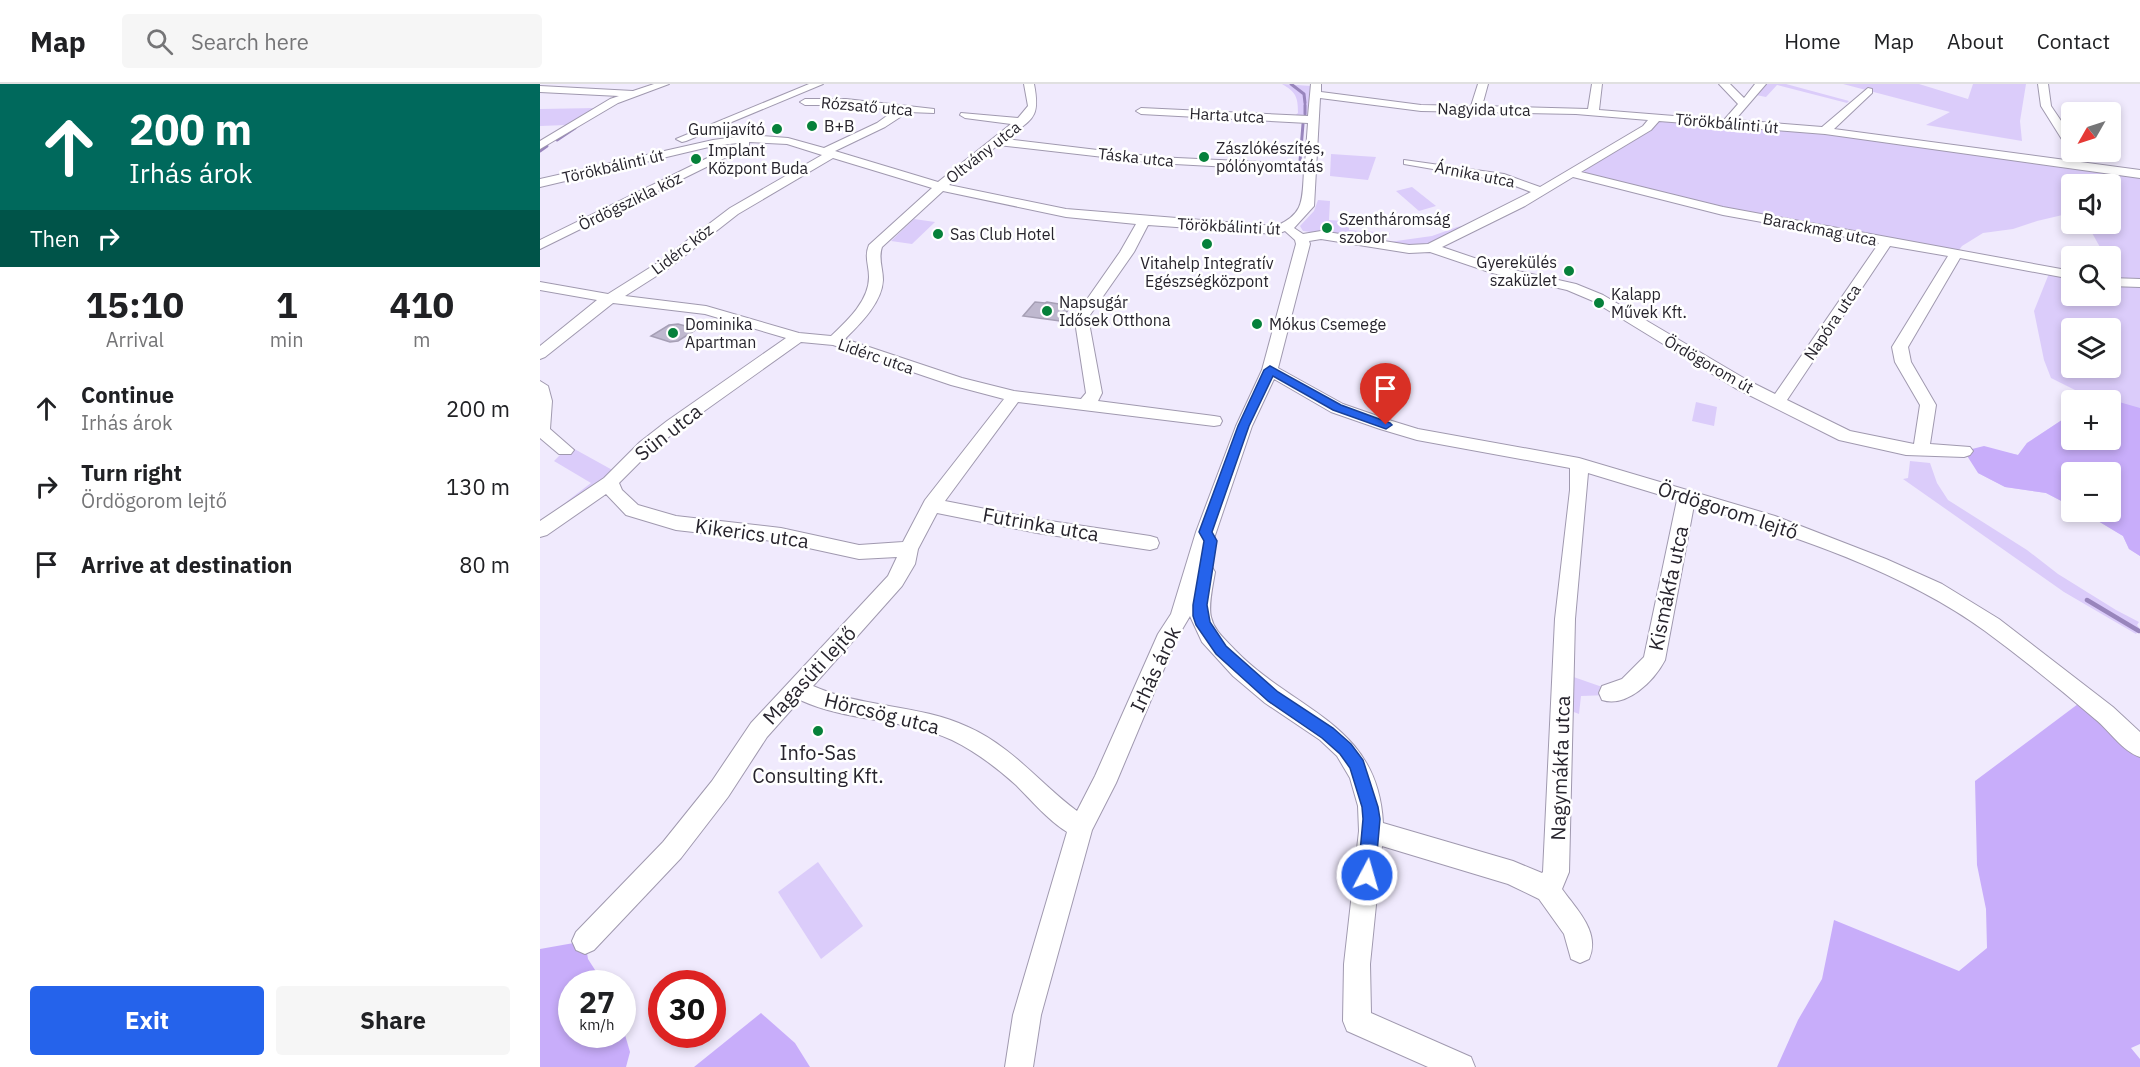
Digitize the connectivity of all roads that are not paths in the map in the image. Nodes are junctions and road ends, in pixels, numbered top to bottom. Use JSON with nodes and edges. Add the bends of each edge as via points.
{"nodes":[{"id":1,"x":664,"y":84,"type":"edge"},
{"id":2,"x":818,"y":84,"type":"edge"},
{"id":3,"x":1029,"y":84,"type":"edge"},
{"id":4,"x":1483,"y":84,"type":"edge"},
{"id":5,"x":1597,"y":84,"type":"edge"},
{"id":6,"x":1724,"y":84,"type":"edge"},
{"id":7,"x":1761,"y":84,"type":"edge"},
{"id":8,"x":2043,"y":84,"type":"edge"},
{"id":9,"x":540,"y":89,"type":"edge"},
{"id":10,"x":1315,"y":89,"type":"edge"},
{"id":11,"x":1330,"y":89,"type":"edge"},
{"id":12,"x":1868,"y":91,"type":"dead end"},
{"id":13,"x":635,"y":93,"type":"junction"},
{"id":14,"x":805,"y":102,"type":"dead end"},
{"id":15,"x":1744,"y":104,"type":"junction"},
{"id":16,"x":906,"y":108,"type":"junction"},
{"id":17,"x":1476,"y":110,"type":"junction"},
{"id":18,"x":930,"y":111,"type":"dead end"},
{"id":19,"x":1142,"y":111,"type":"dead end"},
{"id":20,"x":1593,"y":112,"type":"junction"},
{"id":21,"x":965,"y":115,"type":"dead end"},
{"id":22,"x":1656,"y":117,"type":"junction"},
{"id":23,"x":1312,"y":120,"type":"junction"},
{"id":24,"x":1022,"y":122,"type":"junction"},
{"id":25,"x":1728,"y":122,"type":"junction"},
{"id":26,"x":725,"y":123,"type":"junction"},
{"id":27,"x":2061,"y":130,"type":"edge"},
{"id":28,"x":1825,"y":131,"type":"junction"},
{"id":29,"x":751,"y":138,"type":"junction"},
{"id":30,"x":998,"y":142,"type":"junction"},
{"id":31,"x":671,"y":143,"type":"dead end"},
{"id":32,"x":558,"y":144,"type":"junction"},
{"id":33,"x":543,"y":145,"type":"edge"},
{"id":34,"x":692,"y":147,"type":"junction"},
{"id":35,"x":828,"y":153,"type":"junction"},
{"id":36,"x":540,"y":155,"type":"edge"},
{"id":37,"x":1408,"y":162,"type":"dead end"},
{"id":38,"x":2077,"y":162,"type":"edge"},
{"id":39,"x":2079,"y":167,"type":"junction"},
{"id":40,"x":1311,"y":168,"type":"junction"},
{"id":41,"x":1571,"y":173,"type":"junction"},
{"id":42,"x":2140,"y":174,"type":"edge"},
{"id":43,"x":540,"y":183,"type":"edge"},
{"id":44,"x":940,"y":187,"type":"junction"},
{"id":45,"x":1541,"y":191,"type":"junction"},
{"id":46,"x":1144,"y":221,"type":"junction"},
{"id":47,"x":1286,"y":227,"type":"junction"},
{"id":48,"x":1301,"y":238,"type":"junction"},
{"id":49,"x":1887,"y":241,"type":"junction"},
{"id":50,"x":540,"y":245,"type":"edge"},
{"id":51,"x":1431,"y":248,"type":"junction"},
{"id":52,"x":1956,"y":254,"type":"junction"},
{"id":53,"x":2061,"y":273,"type":"edge"},
{"id":54,"x":2121,"y":282,"type":"edge"},
{"id":55,"x":2140,"y":283,"type":"edge"},
{"id":56,"x":540,"y":286,"type":"edge"},
{"id":57,"x":612,"y":298,"type":"junction"},
{"id":58,"x":798,"y":337,"type":"junction"},
{"id":59,"x":835,"y":341,"type":"junction"},
{"id":60,"x":540,"y":354,"type":"edge"},
{"id":61,"x":1270,"y":370,"type":"junction"},
{"id":62,"x":540,"y":386,"type":"edge"},
{"id":63,"x":1014,"y":396,"type":"junction"},
{"id":64,"x":1777,"y":403,"type":"junction"},
{"id":65,"x":1083,"y":406,"type":"junction"},
{"id":66,"x":1214,"y":421,"type":"dead end"},
{"id":67,"x":565,"y":450,"type":"dead end"},
{"id":68,"x":1921,"y":450,"type":"junction"},
{"id":69,"x":1964,"y":451,"type":"dead end"},
{"id":70,"x":1579,"y":464,"type":"junction"},
{"id":71,"x":610,"y":482,"type":"junction"},
{"id":72,"x":1687,"y":496,"type":"junction"},
{"id":73,"x":931,"y":505,"type":"junction"},
{"id":74,"x":540,"y":530,"type":"edge"},
{"id":75,"x":1205,"y":532,"type":"junction"},
{"id":76,"x":1150,"y":543,"type":"dead end"},
{"id":77,"x":909,"y":549,"type":"junction"},
{"id":78,"x":796,"y":688,"type":"junction"},
{"id":79,"x":1610,"y":693,"type":"dead end"},
{"id":80,"x":2140,"y":747,"type":"edge"},
{"id":81,"x":1081,"y":827,"type":"junction"},
{"id":82,"x":1371,"y":831,"type":"junction"},
{"id":83,"x":1546,"y":885,"type":"junction"},
{"id":84,"x":585,"y":941,"type":"dead end"},
{"id":85,"x":1580,"y":950,"type":"dead end"},
{"id":86,"x":1019,"y":1067,"type":"edge"},
{"id":87,"x":1461,"y":1067,"type":"edge"}],
"edges":[{"from":1,"to":13,"type":"street"},
{"from":2,"to":26,"type":"street"},
{"from":3,"to":24,"type":"street","name":"Oltvány utca","via":[[1033,106]]},
{"from":4,"to":17,"type":"street"},
{"from":5,"to":20,"type":"street"},
{"from":6,"to":15,"type":"street"},
{"from":7,"to":15,"type":"street"},
{"from":8,"to":27,"type":"street","via":[[2046,106]]},
{"from":9,"to":13,"type":"street"},
{"from":10,"to":11,"type":"street","name":"Nagyida utca"},
{"from":10,"to":23,"type":"street"},
{"from":11,"to":17,"type":"street","name":"Nagyida utca","via":[[1404,107]]},
{"from":12,"to":28,"type":"street"},
{"from":13,"to":32,"type":"street"},
{"from":13,"to":33,"type":"street","via":[[599,109]]},
{"from":14,"to":16,"type":"street","name":"Rózsatő utca"},
{"from":15,"to":25,"type":"street"},
{"from":16,"to":18,"type":"street","name":"Rózsatő utca"},
{"from":16,"to":35,"type":"street","name":"Lidérc köz"},
{"from":17,"to":20,"type":"street","name":"Nagyida utca"},
{"from":19,"to":23,"type":"street","name":"Harta utca"},
{"from":20,"to":22,"type":"street","name":"Nagyida utca"},
{"from":21,"to":24,"type":"street"},
{"from":22,"to":25,"type":"street","name":"Törökbálinti út"},
{"from":22,"to":41,"type":"street","name":"Törökbálinti út","via":[[1647,128]]},
{"from":23,"to":40,"type":"street"},
{"from":24,"to":30,"type":"street","name":"Oltvány utca"},
{"from":25,"to":28,"type":"street","name":"Törökbálinti út"},
{"from":26,"to":31,"type":"street"},
{"from":26,"to":34,"type":"street","via":[[691,144]]},
{"from":28,"to":39,"type":"street","name":"Törökbálinti út"},
{"from":29,"to":34,"type":"street","name":"Törökbálinti út"},
{"from":29,"to":35,"type":"street","name":"Törökbálinti út","via":[[780,140]]},
{"from":29,"to":50,"type":"street","name":"Ördögszikla köz"},
{"from":30,"to":40,"type":"street","name":"Táska utca","via":[[1166,161]]},
{"from":30,"to":44,"type":"street","name":"Oltvány utca"},
{"from":32,"to":33,"type":"street"},
{"from":32,"to":36,"type":"street"},
{"from":34,"to":43,"type":"street","name":"Törökbálinti út"},
{"from":35,"to":44,"type":"street","name":"Törökbálinti út"},
{"from":35,"to":57,"type":"street","name":"Lidérc köz","via":[[734,211],[664,265]]},
{"from":37,"to":45,"type":"street","name":"Árnika utca","via":[[1504,178]]},
{"from":38,"to":39,"type":"street"},
{"from":39,"to":42,"type":"street","name":"Törökbálinti út"},
{"from":40,"to":47,"type":"street","via":[[1308,206]]},
{"from":41,"to":45,"type":"street","name":"Törökbálinti út"},
{"from":41,"to":49,"type":"street","name":"Barackmag utca","via":[[1724,211]]},
{"from":44,"to":46,"type":"street","name":"Törökbálinti út","via":[[1066,213]]},
{"from":44,"to":59,"type":"street","name":"Oltvány utca","via":[[876,245],[871,256],[876,280],[872,293],[852,326]]},
{"from":45,"to":51,"type":"street","name":"Törökbálinti út"},
{"from":46,"to":47,"type":"street","name":"Törökbálinti út","via":[[1263,231]]},
{"from":46,"to":65,"type":"street","via":[[1083,315],[1094,393]]},
{"from":47,"to":48,"type":"street","name":"Törökbálinti út"},
{"from":48,"to":51,"type":"street","name":"Törökbálinti út","via":[[1321,235],[1409,249]]},
{"from":48,"to":61,"type":"street","name":"Irhás árok","via":[[1303,244]]},
{"from":49,"to":52,"type":"street","name":"Barackmag utca"},
{"from":49,"to":64,"type":"street","name":"Napóra utca"},
{"from":51,"to":64,"type":"street","name":"Ördögorom út","via":[[1598,298]]},
{"from":52,"to":53,"type":"street","name":"Barackmag utca"},
{"from":52,"to":68,"type":"street","via":[[1900,347],[1903,362],[1928,405]]},
{"from":54,"to":55,"type":"street"},
{"from":56,"to":57,"type":"street","name":"Lidérc utca"},
{"from":57,"to":58,"type":"street","name":"Lidérc utca","via":[[706,310]]},
{"from":57,"to":60,"type":"street","name":"Lidérc köz","via":[[582,317]]},
{"from":58,"to":59,"type":"street","name":"Lidérc utca"},
{"from":58,"to":71,"type":"street","name":"Sün utca","via":[[673,425]]},
{"from":59,"to":63,"type":"street","name":"Lidérc utca","via":[[957,382]]},
{"from":61,"to":70,"type":"street","name":"Ördögorom lejtő","via":[[1337,408],[1386,425]]},
{"from":61,"to":75,"type":"street","name":"Irhás árok","via":[[1244,426]]},
{"from":62,"to":67,"type":"street","via":[[544,402],[542,431]]},
{"from":63,"to":65,"type":"street","name":"Lidérc utca"},
{"from":63,"to":73,"type":"street","name":"Magasúti lejtő"},
{"from":64,"to":68,"type":"street","name":"Ördögorom út","via":[[1855,440]]},
{"from":65,"to":66,"type":"street","name":"Lidérc utca"},
{"from":68,"to":69,"type":"street","name":"Ördögorom út"},
{"from":70,"to":72,"type":"street","name":"Ördögorom lejtő"},
{"from":70,"to":83,"type":"street","name":"Nagymákfa utca","via":[[1565,619],[1556,872]]},
{"from":71,"to":74,"type":"street","name":"Sün utca"},
{"from":71,"to":77,"type":"street","name":"Kikerics utca","via":[[614,493],[632,510],[676,523],[781,535],[859,552]]},
{"from":72,"to":79,"type":"street","name":"Kismákfa utca","via":[[1654,660],[1629,685]]},
{"from":72,"to":80,"type":"street","name":"Ördögorom lejtő","via":[[1833,545],[1941,593],[2014,642]]},
{"from":73,"to":76,"type":"street","name":"Futrinka utca"},
{"from":73,"to":77,"type":"street","name":"Magasúti lejtő"},
{"from":75,"to":81,"type":"street","name":"Irhás árok","via":[[1180,616],[1168,634]]},
{"from":75,"to":82,"type":"street","via":[[1210,541],[1200,616],[1209,636],[1241,670],[1345,749],[1361,774],[1370,807]]},
{"from":77,"to":78,"type":"street","name":"Magasúti lejtő","via":[[895,581]]},
{"from":78,"to":81,"type":"street","name":"Hörcsög utca","via":[[808,695],[926,721],[959,733],[1011,766],[1063,817]]},
{"from":78,"to":84,"type":"street","name":"Magasúti lejtő","via":[[759,730],[720,789],[672,850]]},
{"from":81,"to":86,"type":"street","name":"Irhás árok","via":[[1027,1015]]},
{"from":82,"to":83,"type":"street","via":[[1513,873],[1538,886]]},
{"from":82,"to":87,"type":"street","via":[[1357,964],[1357,1021]]},
{"from":83,"to":85,"type":"street","via":[[1573,921]]}]}
